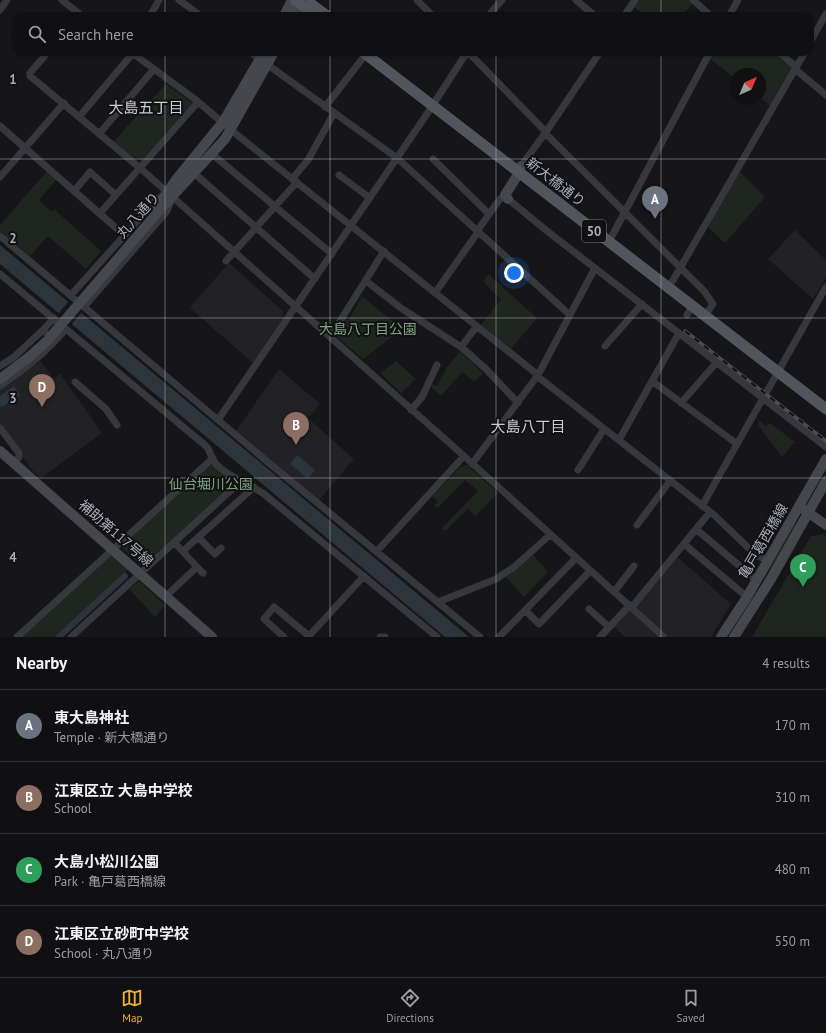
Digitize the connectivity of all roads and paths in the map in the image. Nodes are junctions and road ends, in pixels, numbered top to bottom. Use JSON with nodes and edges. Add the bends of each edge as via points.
{"nodes":[{"id":1,"x":7,"y":0,"type":"edge"},
{"id":2,"x":62,"y":0,"type":"edge"},
{"id":3,"x":159,"y":0,"type":"edge"},
{"id":4,"x":179,"y":0,"type":"edge"},
{"id":5,"x":502,"y":0,"type":"edge"},
{"id":6,"x":576,"y":0,"type":"edge"},
{"id":7,"x":635,"y":0,"type":"edge"},
{"id":8,"x":694,"y":0,"type":"edge"},
{"id":9,"x":738,"y":0,"type":"edge"},
{"id":10,"x":299,"y":1,"type":"edge"},
{"id":11,"x":420,"y":1,"type":"edge"},
{"id":12,"x":0,"y":10,"type":"edge"},
{"id":13,"x":76,"y":12,"type":"edge"},
{"id":14,"x":152,"y":12,"type":"edge"},
{"id":15,"x":195,"y":12,"type":"edge"},
{"id":16,"x":288,"y":12,"type":"edge"},
{"id":17,"x":295,"y":12,"type":"edge"},
{"id":18,"x":311,"y":12,"type":"edge"},
{"id":19,"x":320,"y":12,"type":"edge"},
{"id":20,"x":430,"y":12,"type":"edge"},
{"id":21,"x":492,"y":12,"type":"edge"},
{"id":22,"x":590,"y":12,"type":"edge"},
{"id":23,"x":627,"y":12,"type":"edge"},
{"id":24,"x":707,"y":12,"type":"edge"},
{"id":25,"x":733,"y":12,"type":"edge"},
{"id":26,"x":826,"y":14,"type":"edge"},
{"id":27,"x":814,"y":35,"type":"edge"},
{"id":28,"x":45,"y":56,"type":"edge"},
{"id":29,"x":130,"y":56,"type":"edge"},
{"id":30,"x":136,"y":56,"type":"edge"},
{"id":31,"x":365,"y":56,"type":"edge"},
{"id":32,"x":371,"y":56,"type":"edge"},
{"id":33,"x":465,"y":56,"type":"edge"},
{"id":34,"x":472,"y":56,"type":"edge"},
{"id":35,"x":597,"y":56,"type":"edge"},
{"id":36,"x":708,"y":56,"type":"edge"},
{"id":37,"x":783,"y":56,"type":"edge"},
{"id":38,"x":802,"y":56,"type":"edge"},
{"id":39,"x":264,"y":58,"type":"edge"},
{"id":40,"x":796,"y":68,"type":"junction"},
{"id":41,"x":154,"y":69,"type":"junction"},
{"id":42,"x":826,"y":95,"type":"edge"},
{"id":43,"x":198,"y":102,"type":"junction"},
{"id":44,"x":64,"y":103,"type":"junction"},
{"id":45,"x":434,"y":103,"type":"junction"},
{"id":46,"x":325,"y":106,"type":"junction"},
{"id":47,"x":334,"y":113,"type":"junction"},
{"id":48,"x":79,"y":117,"type":"junction"},
{"id":49,"x":223,"y":122,"type":"junction"},
{"id":50,"x":0,"y":126,"type":"edge"},
{"id":51,"x":231,"y":130,"type":"junction"},
{"id":52,"x":546,"y":133,"type":"junction"},
{"id":53,"x":99,"y":134,"type":"junction"},
{"id":54,"x":25,"y":147,"type":"junction"},
{"id":55,"x":212,"y":154,"type":"junction"},
{"id":56,"x":397,"y":158,"type":"junction"},
{"id":57,"x":433,"y":159,"type":"dead end"},
{"id":58,"x":140,"y":168,"type":"junction"},
{"id":59,"x":520,"y":169,"type":"junction"},
{"id":60,"x":1,"y":173,"type":"edge"},
{"id":61,"x":194,"y":174,"type":"junction"},
{"id":62,"x":339,"y":175,"type":"dead end"},
{"id":63,"x":294,"y":181,"type":"junction"},
{"id":64,"x":75,"y":190,"type":"junction"},
{"id":65,"x":116,"y":195,"type":"junction"},
{"id":66,"x":170,"y":195,"type":"junction"},
{"id":67,"x":506,"y":197,"type":"junction"},
{"id":68,"x":370,"y":198,"type":"junction"},
{"id":69,"x":163,"y":204,"type":"junction"},
{"id":70,"x":275,"y":206,"type":"junction"},
{"id":71,"x":101,"y":212,"type":"junction"},
{"id":72,"x":624,"y":212,"type":"junction"},
{"id":73,"x":489,"y":214,"type":"junction"},
{"id":74,"x":352,"y":226,"type":"junction"},
{"id":75,"x":256,"y":228,"type":"junction"},
{"id":76,"x":478,"y":232,"type":"junction"},
{"id":77,"x":124,"y":234,"type":"junction"},
{"id":78,"x":0,"y":236,"type":"edge"},
{"id":79,"x":612,"y":236,"type":"junction"},
{"id":80,"x":384,"y":251,"type":"junction"},
{"id":81,"x":234,"y":252,"type":"junction"},
{"id":82,"x":332,"y":254,"type":"junction"},
{"id":83,"x":226,"y":261,"type":"dead end"},
{"id":84,"x":595,"y":268,"type":"junction"},
{"id":85,"x":681,"y":269,"type":"junction"},
{"id":86,"x":0,"y":274,"type":"edge"},
{"id":87,"x":315,"y":279,"type":"junction"},
{"id":88,"x":366,"y":280,"type":"junction"},
{"id":89,"x":672,"y":282,"type":"junction"},
{"id":90,"x":826,"y":288,"type":"edge"},
{"id":91,"x":435,"y":293,"type":"junction"},
{"id":92,"x":71,"y":296,"type":"junction"},
{"id":93,"x":642,"y":304,"type":"junction"},
{"id":94,"x":84,"y":307,"type":"junction"},
{"id":95,"x":296,"y":307,"type":"junction"},
{"id":96,"x":709,"y":310,"type":"junction"},
{"id":97,"x":570,"y":315,"type":"junction"},
{"id":98,"x":54,"y":318,"type":"junction"},
{"id":99,"x":477,"y":326,"type":"junction"},
{"id":100,"x":66,"y":329,"type":"junction"},
{"id":101,"x":43,"y":330,"type":"junction"},
{"id":102,"x":678,"y":333,"type":"junction"},
{"id":103,"x":330,"y":337,"type":"junction"},
{"id":104,"x":55,"y":341,"type":"junction"},
{"id":105,"x":605,"y":346,"type":"dead end"},
{"id":106,"x":461,"y":348,"type":"junction"},
{"id":107,"x":717,"y":362,"type":"junction"},
{"id":108,"x":437,"y":365,"type":"dead end"},
{"id":109,"x":0,"y":366,"type":"edge"},
{"id":110,"x":780,"y":369,"type":"junction"},
{"id":111,"x":0,"y":373,"type":"edge"},
{"id":112,"x":538,"y":376,"type":"junction"},
{"id":113,"x":0,"y":379,"type":"edge"},
{"id":114,"x":652,"y":381,"type":"junction"},
{"id":115,"x":75,"y":382,"type":"dead end"},
{"id":116,"x":0,"y":386,"type":"edge"},
{"id":117,"x":764,"y":398,"type":"junction"},
{"id":118,"x":826,"y":399,"type":"edge"},
{"id":119,"x":518,"y":403,"type":"junction"},
{"id":120,"x":682,"y":403,"type":"junction"},
{"id":121,"x":826,"y":409,"type":"edge"},
{"id":122,"x":411,"y":410,"type":"junction"},
{"id":123,"x":218,"y":420,"type":"junction"},
{"id":124,"x":117,"y":425,"type":"dead end"},
{"id":125,"x":0,"y":428,"type":"edge"},
{"id":126,"x":604,"y":429,"type":"junction"},
{"id":127,"x":619,"y":440,"type":"junction"},
{"id":128,"x":738,"y":444,"type":"junction"},
{"id":129,"x":826,"y":447,"type":"edge"},
{"id":130,"x":0,"y":451,"type":"edge"},
{"id":131,"x":464,"y":456,"type":"junction"},
{"id":132,"x":213,"y":458,"type":"junction"},
{"id":133,"x":826,"y":459,"type":"edge"},
{"id":134,"x":14,"y":463,"type":"junction"},
{"id":135,"x":472,"y":464,"type":"junction"},
{"id":136,"x":578,"y":470,"type":"dead end"},
{"id":137,"x":670,"y":481,"type":"junction"},
{"id":138,"x":826,"y":481,"type":"edge"},
{"id":139,"x":240,"y":482,"type":"junction"},
{"id":140,"x":254,"y":487,"type":"junction"},
{"id":141,"x":702,"y":506,"type":"junction"},
{"id":142,"x":799,"y":506,"type":"junction"},
{"id":143,"x":710,"y":512,"type":"junction"},
{"id":144,"x":808,"y":512,"type":"junction"},
{"id":145,"x":637,"y":525,"type":"dead end"},
{"id":146,"x":826,"y":525,"type":"edge"},
{"id":147,"x":696,"y":528,"type":"junction"},
{"id":148,"x":550,"y":535,"type":"junction"},
{"id":149,"x":198,"y":537,"type":"junction"},
{"id":150,"x":174,"y":542,"type":"junction"},
{"id":151,"x":684,"y":544,"type":"junction"},
{"id":152,"x":221,"y":548,"type":"dead end"},
{"id":153,"x":114,"y":549,"type":"junction"},
{"id":154,"x":183,"y":551,"type":"junction"},
{"id":155,"x":377,"y":551,"type":"junction"},
{"id":156,"x":576,"y":558,"type":"junction"},
{"id":157,"x":768,"y":560,"type":"junction"},
{"id":158,"x":634,"y":566,"type":"dead end"},
{"id":159,"x":197,"y":567,"type":"junction"},
{"id":160,"x":590,"y":571,"type":"junction"},
{"id":161,"x":141,"y":573,"type":"junction"},
{"id":162,"x":204,"y":573,"type":"dead end"},
{"id":163,"x":364,"y":576,"type":"junction"},
{"id":164,"x":771,"y":580,"type":"junction"},
{"id":165,"x":756,"y":582,"type":"junction"},
{"id":166,"x":614,"y":592,"type":"junction"},
{"id":167,"x":166,"y":596,"type":"junction"},
{"id":168,"x":747,"y":597,"type":"junction"},
{"id":169,"x":760,"y":597,"type":"junction"},
{"id":170,"x":438,"y":602,"type":"junction"},
{"id":171,"x":631,"y":606,"type":"junction"},
{"id":172,"x":589,"y":608,"type":"dead end"},
{"id":173,"x":525,"y":610,"type":"junction"},
{"id":174,"x":609,"y":627,"type":"junction"},
{"id":175,"x":17,"y":637,"type":"edge"},
{"id":176,"x":71,"y":637,"type":"edge"},
{"id":177,"x":212,"y":637,"type":"edge"},
{"id":178,"x":284,"y":637,"type":"edge"},
{"id":179,"x":309,"y":637,"type":"edge"},
{"id":180,"x":380,"y":637,"type":"edge"},
{"id":181,"x":385,"y":637,"type":"edge"},
{"id":182,"x":437,"y":637,"type":"edge"},
{"id":183,"x":480,"y":637,"type":"edge"},
{"id":184,"x":499,"y":637,"type":"edge"},
{"id":185,"x":600,"y":637,"type":"edge"},
{"id":186,"x":664,"y":637,"type":"edge"},
{"id":187,"x":722,"y":637,"type":"edge"},
{"id":188,"x":734,"y":637,"type":"edge"}],
"edges":[{"from":1,"to":12,"type":"street"},
{"from":2,"to":13,"type":"street"},
{"from":3,"to":14,"type":"street"},
{"from":4,"to":15,"type":"street"},
{"from":5,"to":21,"type":"street"},
{"from":6,"to":22,"type":"street"},
{"from":7,"to":23,"type":"street"},
{"from":8,"to":24,"type":"street"},
{"from":9,"to":25,"type":"street"},
{"from":10,"to":16,"type":"main road"},
{"from":10,"to":17,"type":"main road"},
{"from":10,"to":18,"type":"main road"},
{"from":10,"to":19,"type":"main road"},
{"from":11,"to":20,"type":"street"},
{"from":26,"to":27,"type":"street"},
{"from":28,"to":44,"type":"street","via":[[30,76]]},
{"from":29,"to":48,"type":"street"},
{"from":30,"to":41,"type":"street"},
{"from":31,"to":46,"type":"street"},
{"from":32,"to":45,"type":"main road","name":"新大橋通り","number":"50"},
{"from":33,"to":45,"type":"street"},
{"from":34,"to":52,"type":"street"},
{"from":35,"to":52,"type":"street"},
{"from":36,"to":72,"type":"street"},
{"from":37,"to":40,"type":"street"},
{"from":38,"to":40,"type":"street"},
{"from":39,"to":46,"type":"street"},
{"from":39,"to":49,"type":"main road","name":"丸八通り"},
{"from":39,"to":51,"type":"main road","name":"丸八通り"},
{"from":40,"to":42,"type":"street"},
{"from":40,"to":85,"type":"street"},
{"from":41,"to":43,"type":"street"},
{"from":41,"to":53,"type":"street"},
{"from":43,"to":49,"type":"street"},
{"from":43,"to":58,"type":"street"},
{"from":44,"to":48,"type":"street"},
{"from":44,"to":54,"type":"street"},
{"from":45,"to":56,"type":"street"},
{"from":45,"to":59,"type":"main road","name":"新大橋通り","number":"50"},
{"from":46,"to":47,"type":"street"},
{"from":47,"to":56,"type":"street"},
{"from":47,"to":63,"type":"street"},
{"from":48,"to":53,"type":"street"},
{"from":49,"to":51,"type":"street"},
{"from":49,"to":66,"type":"main road","name":"丸八通り"},
{"from":50,"to":54,"type":"street"},
{"from":51,"to":55,"type":"main road","name":"丸八通り"},
{"from":51,"to":63,"type":"street"},
{"from":52,"to":59,"type":"street"},
{"from":52,"to":72,"type":"street"},
{"from":53,"to":58,"type":"street"},
{"from":54,"to":60,"type":"street"},
{"from":54,"to":64,"type":"street"},
{"from":55,"to":61,"type":"main road","name":"丸八通り"},
{"from":55,"to":70,"type":"street"},
{"from":56,"to":68,"type":"street"},
{"from":56,"to":76,"type":"street"},
{"from":57,"to":73,"type":"street"},
{"from":58,"to":65,"type":"street"},
{"from":58,"to":66,"type":"street"},
{"from":59,"to":67,"type":"main road"},
{"from":59,"to":79,"type":"main road","name":"新大橋通り","number":"50"},
{"from":59,"to":110,"type":"main road","name":"新大橋通り","number":"50","via":[[689,310]]},
{"from":61,"to":66,"type":"main road","name":"丸八通り"},
{"from":61,"to":75,"type":"street"},
{"from":62,"to":68,"type":"street"},
{"from":63,"to":70,"type":"street"},
{"from":63,"to":74,"type":"street"},
{"from":64,"to":65,"type":"street","via":[[90,172]]},
{"from":64,"to":71,"type":"street"},
{"from":65,"to":71,"type":"street"},
{"from":66,"to":69,"type":"main road","name":"丸八通り"},
{"from":66,"to":77,"type":"street","via":[[156,200]]},
{"from":66,"to":81,"type":"street"},
{"from":66,"to":94,"type":"street","via":[[167,210]]},
{"from":67,"to":73,"type":"street","via":[[500,199]]},
{"from":67,"to":84,"type":"street"},
{"from":68,"to":74,"type":"street"},
{"from":69,"to":111,"type":"main road","name":"丸八通り","via":[[42,340]]},
{"from":69,"to":113,"type":"main road","name":"丸八通り","bridge":true,"via":[[47,341]]},
{"from":70,"to":75,"type":"street"},
{"from":70,"to":82,"type":"street"},
{"from":71,"to":77,"type":"street"},
{"from":72,"to":79,"type":"street"},
{"from":72,"to":85,"type":"street"},
{"from":73,"to":76,"type":"street"},
{"from":74,"to":80,"type":"street"},
{"from":74,"to":82,"type":"street"},
{"from":75,"to":81,"type":"street"},
{"from":75,"to":87,"type":"street"},
{"from":76,"to":91,"type":"street"},
{"from":76,"to":97,"type":"street"},
{"from":77,"to":92,"type":"street"},
{"from":78,"to":92,"type":"street"},
{"from":79,"to":89,"type":"main road","name":"新大橋通り","number":"50"},
{"from":80,"to":88,"type":"street"},
{"from":80,"to":91,"type":"street"},
{"from":81,"to":83,"type":"street"},
{"from":81,"to":95,"type":"street"},
{"from":82,"to":87,"type":"street"},
{"from":84,"to":93,"type":"street"},
{"from":84,"to":97,"type":"street"},
{"from":85,"to":89,"type":"street"},
{"from":85,"to":96,"type":"street","via":[[714,304]]},
{"from":86,"to":98,"type":"street"},
{"from":87,"to":95,"type":"street"},
{"from":88,"to":103,"type":"street"},
{"from":88,"to":106,"type":"street","via":[[401,308]]},
{"from":89,"to":96,"type":"main road","name":"新大橋通り","number":"50"},
{"from":90,"to":110,"type":"street"},
{"from":91,"to":99,"type":"street"},
{"from":92,"to":94,"type":"street"},
{"from":93,"to":102,"type":"street"},
{"from":93,"to":105,"type":"street"},
{"from":94,"to":123,"type":"street"},
{"from":95,"to":103,"type":"street"},
{"from":95,"to":123,"type":"street"},
{"from":96,"to":110,"type":"main road","name":"新大橋通り","number":"50"},
{"from":97,"to":112,"type":"street"},
{"from":98,"to":100,"type":"street"},
{"from":98,"to":101,"type":"street"},
{"from":99,"to":106,"type":"street"},
{"from":99,"to":112,"type":"street"},
{"from":100,"to":104,"type":"street"},
{"from":100,"to":132,"type":"street","via":[[206,446]]},
{"from":101,"to":104,"type":"street"},
{"from":101,"to":109,"type":"street","via":[[14,357]]},
{"from":102,"to":107,"type":"street"},
{"from":102,"to":114,"type":"street"},
{"from":103,"to":122,"type":"street"},
{"from":104,"to":116,"type":"street","via":[[24,370]]},
{"from":106,"to":119,"type":"street","via":[[486,369]]},
{"from":107,"to":117,"type":"street"},
{"from":107,"to":120,"type":"street"},
{"from":108,"to":122,"type":"street","via":[[422,397]]},
{"from":110,"to":117,"type":"street"},
{"from":110,"to":118,"type":"main road","name":"新大橋通り","number":"50"},
{"from":110,"to":121,"type":"main road","name":"新大橋通り","number":"50"},
{"from":112,"to":119,"type":"street"},
{"from":112,"to":126,"type":"street"},
{"from":114,"to":120,"type":"street"},
{"from":114,"to":127,"type":"street"},
{"from":115,"to":124,"type":"street","via":[[106,409]]},
{"from":117,"to":128,"type":"street"},
{"from":117,"to":129,"type":"street"},
{"from":119,"to":135,"type":"street"},
{"from":120,"to":128,"type":"street"},
{"from":122,"to":131,"type":"street"},
{"from":123,"to":155,"type":"street"},
{"from":125,"to":134,"type":"street","via":[[19,453]]},
{"from":126,"to":127,"type":"street"},
{"from":126,"to":136,"type":"street"},
{"from":127,"to":137,"type":"street"},
{"from":128,"to":141,"type":"street"},
{"from":130,"to":134,"type":"main road","name":"補助第117号線"},
{"from":131,"to":135,"type":"street"},
{"from":131,"to":155,"type":"street"},
{"from":132,"to":139,"type":"street"},
{"from":132,"to":153,"type":"street"},
{"from":133,"to":142,"type":"main road","name":"亀戸葛西橋線"},
{"from":134,"to":153,"type":"main road","name":"補助第117号線"},
{"from":135,"to":148,"type":"street"},
{"from":137,"to":141,"type":"street"},
{"from":137,"to":145,"type":"street"},
{"from":138,"to":144,"type":"main road","name":"亀戸葛西橋線"},
{"from":139,"to":140,"type":"street"},
{"from":139,"to":150,"type":"street"},
{"from":140,"to":149,"type":"street"},
{"from":140,"to":163,"type":"street"},
{"from":141,"to":143,"type":"street"},
{"from":142,"to":144,"type":"main road"},
{"from":142,"to":157,"type":"main road","name":"亀戸葛西橋線"},
{"from":143,"to":147,"type":"street"},
{"from":143,"to":157,"type":"street","via":[[757,556]]},
{"from":144,"to":146,"type":"main road"},
{"from":144,"to":164,"type":"main road","name":"亀戸葛西橋線"},
{"from":147,"to":151,"type":"street"},
{"from":147,"to":165,"type":"street"},
{"from":148,"to":156,"type":"street"},
{"from":148,"to":170,"type":"street","via":[[514,567],[496,579]]},
{"from":149,"to":152,"type":"street","via":[[215,554]]},
{"from":149,"to":154,"type":"street"},
{"from":150,"to":154,"type":"street"},
{"from":150,"to":161,"type":"street"},
{"from":151,"to":168,"type":"street"},
{"from":151,"to":171,"type":"street"},
{"from":153,"to":161,"type":"main road","name":"補助第117号線"},
{"from":153,"to":175,"type":"street"},
{"from":154,"to":159,"type":"street"},
{"from":155,"to":170,"type":"street"},
{"from":156,"to":160,"type":"street"},
{"from":156,"to":173,"type":"street"},
{"from":157,"to":165,"type":"main road","name":"亀戸葛西橋線"},
{"from":158,"to":166,"type":"street"},
{"from":159,"to":162,"type":"street"},
{"from":159,"to":167,"type":"street"},
{"from":160,"to":166,"type":"street"},
{"from":160,"to":173,"type":"street","via":[[539,624]]},
{"from":161,"to":167,"type":"main road","name":"補助第117号線"},
{"from":161,"to":176,"type":"street"},
{"from":163,"to":179,"type":"street"},
{"from":163,"to":182,"type":"street"},
{"from":164,"to":165,"type":"main road"},
{"from":164,"to":169,"type":"main road","name":"亀戸葛西橋線"},
{"from":165,"to":168,"type":"main road","name":"亀戸葛西橋線"},
{"from":165,"to":169,"type":"main road"},
{"from":166,"to":171,"type":"street"},
{"from":167,"to":177,"type":"main road","name":"補助第117号線"},
{"from":168,"to":187,"type":"main road","name":"亀戸葛西橋線"},
{"from":169,"to":188,"type":"main road","name":"亀戸葛西橋線"},
{"from":170,"to":183,"type":"street"},
{"from":171,"to":174,"type":"street"},
{"from":171,"to":186,"type":"street"},
{"from":172,"to":174,"type":"street"},
{"from":173,"to":184,"type":"street"},
{"from":174,"to":185,"type":"street"},
{"from":178,"to":179,"type":"street","via":[[264,619],[274,607]]},
{"from":180,"to":181,"type":"street"}]}
